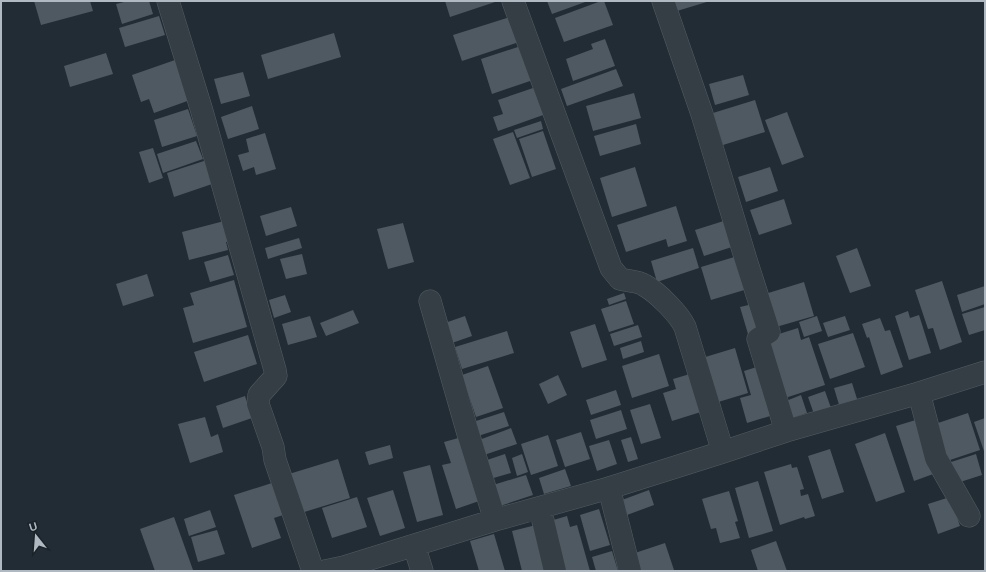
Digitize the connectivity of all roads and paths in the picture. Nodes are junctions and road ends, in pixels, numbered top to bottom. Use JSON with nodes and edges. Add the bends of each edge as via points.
{"nodes":[{"id":1,"x":168,"y":1,"type":"edge"},
{"id":2,"x":513,"y":1,"type":"edge"},
{"id":3,"x":663,"y":1,"type":"edge"},
{"id":4,"x":430,"y":301,"type":"dead end"},
{"id":5,"x":985,"y":372,"type":"edge"},
{"id":6,"x":919,"y":393,"type":"junction"},
{"id":7,"x":786,"y":431,"type":"junction"},
{"id":8,"x":723,"y":452,"type":"junction"},
{"id":9,"x":609,"y":488,"type":"junction"},
{"id":10,"x":540,"y":508,"type":"junction"},
{"id":11,"x":969,"y":516,"type":"dead end"},
{"id":12,"x":495,"y":520,"type":"junction"},
{"id":13,"x":414,"y":545,"type":"junction"},
{"id":14,"x":338,"y":570,"type":"edge"},
{"id":15,"x":313,"y":571,"type":"edge"},
{"id":16,"x":422,"y":571,"type":"edge"},
{"id":17,"x":555,"y":571,"type":"edge"},
{"id":18,"x":630,"y":571,"type":"edge"}],
"edges":[{"from":1,"to":15,"type":"street","via":[[275,370],[276,376],[259,395],[258,404]]},
{"from":2,"to":8,"type":"street","via":[[611,268],[620,279],[644,284],[665,301],[682,321]]},
{"from":3,"to":7,"type":"street","via":[[702,114],[769,332],[758,339]]},
{"from":4,"to":12,"type":"street"},
{"from":5,"to":6,"type":"street"},
{"from":6,"to":7,"type":"street"},
{"from":6,"to":11,"type":"street","via":[[936,458]]},
{"from":7,"to":8,"type":"street"},
{"from":8,"to":9,"type":"street"},
{"from":9,"to":10,"type":"street"},
{"from":9,"to":18,"type":"street"},
{"from":10,"to":12,"type":"street"},
{"from":10,"to":17,"type":"street"},
{"from":12,"to":13,"type":"street"},
{"from":13,"to":14,"type":"street"},
{"from":13,"to":16,"type":"street"}]}
